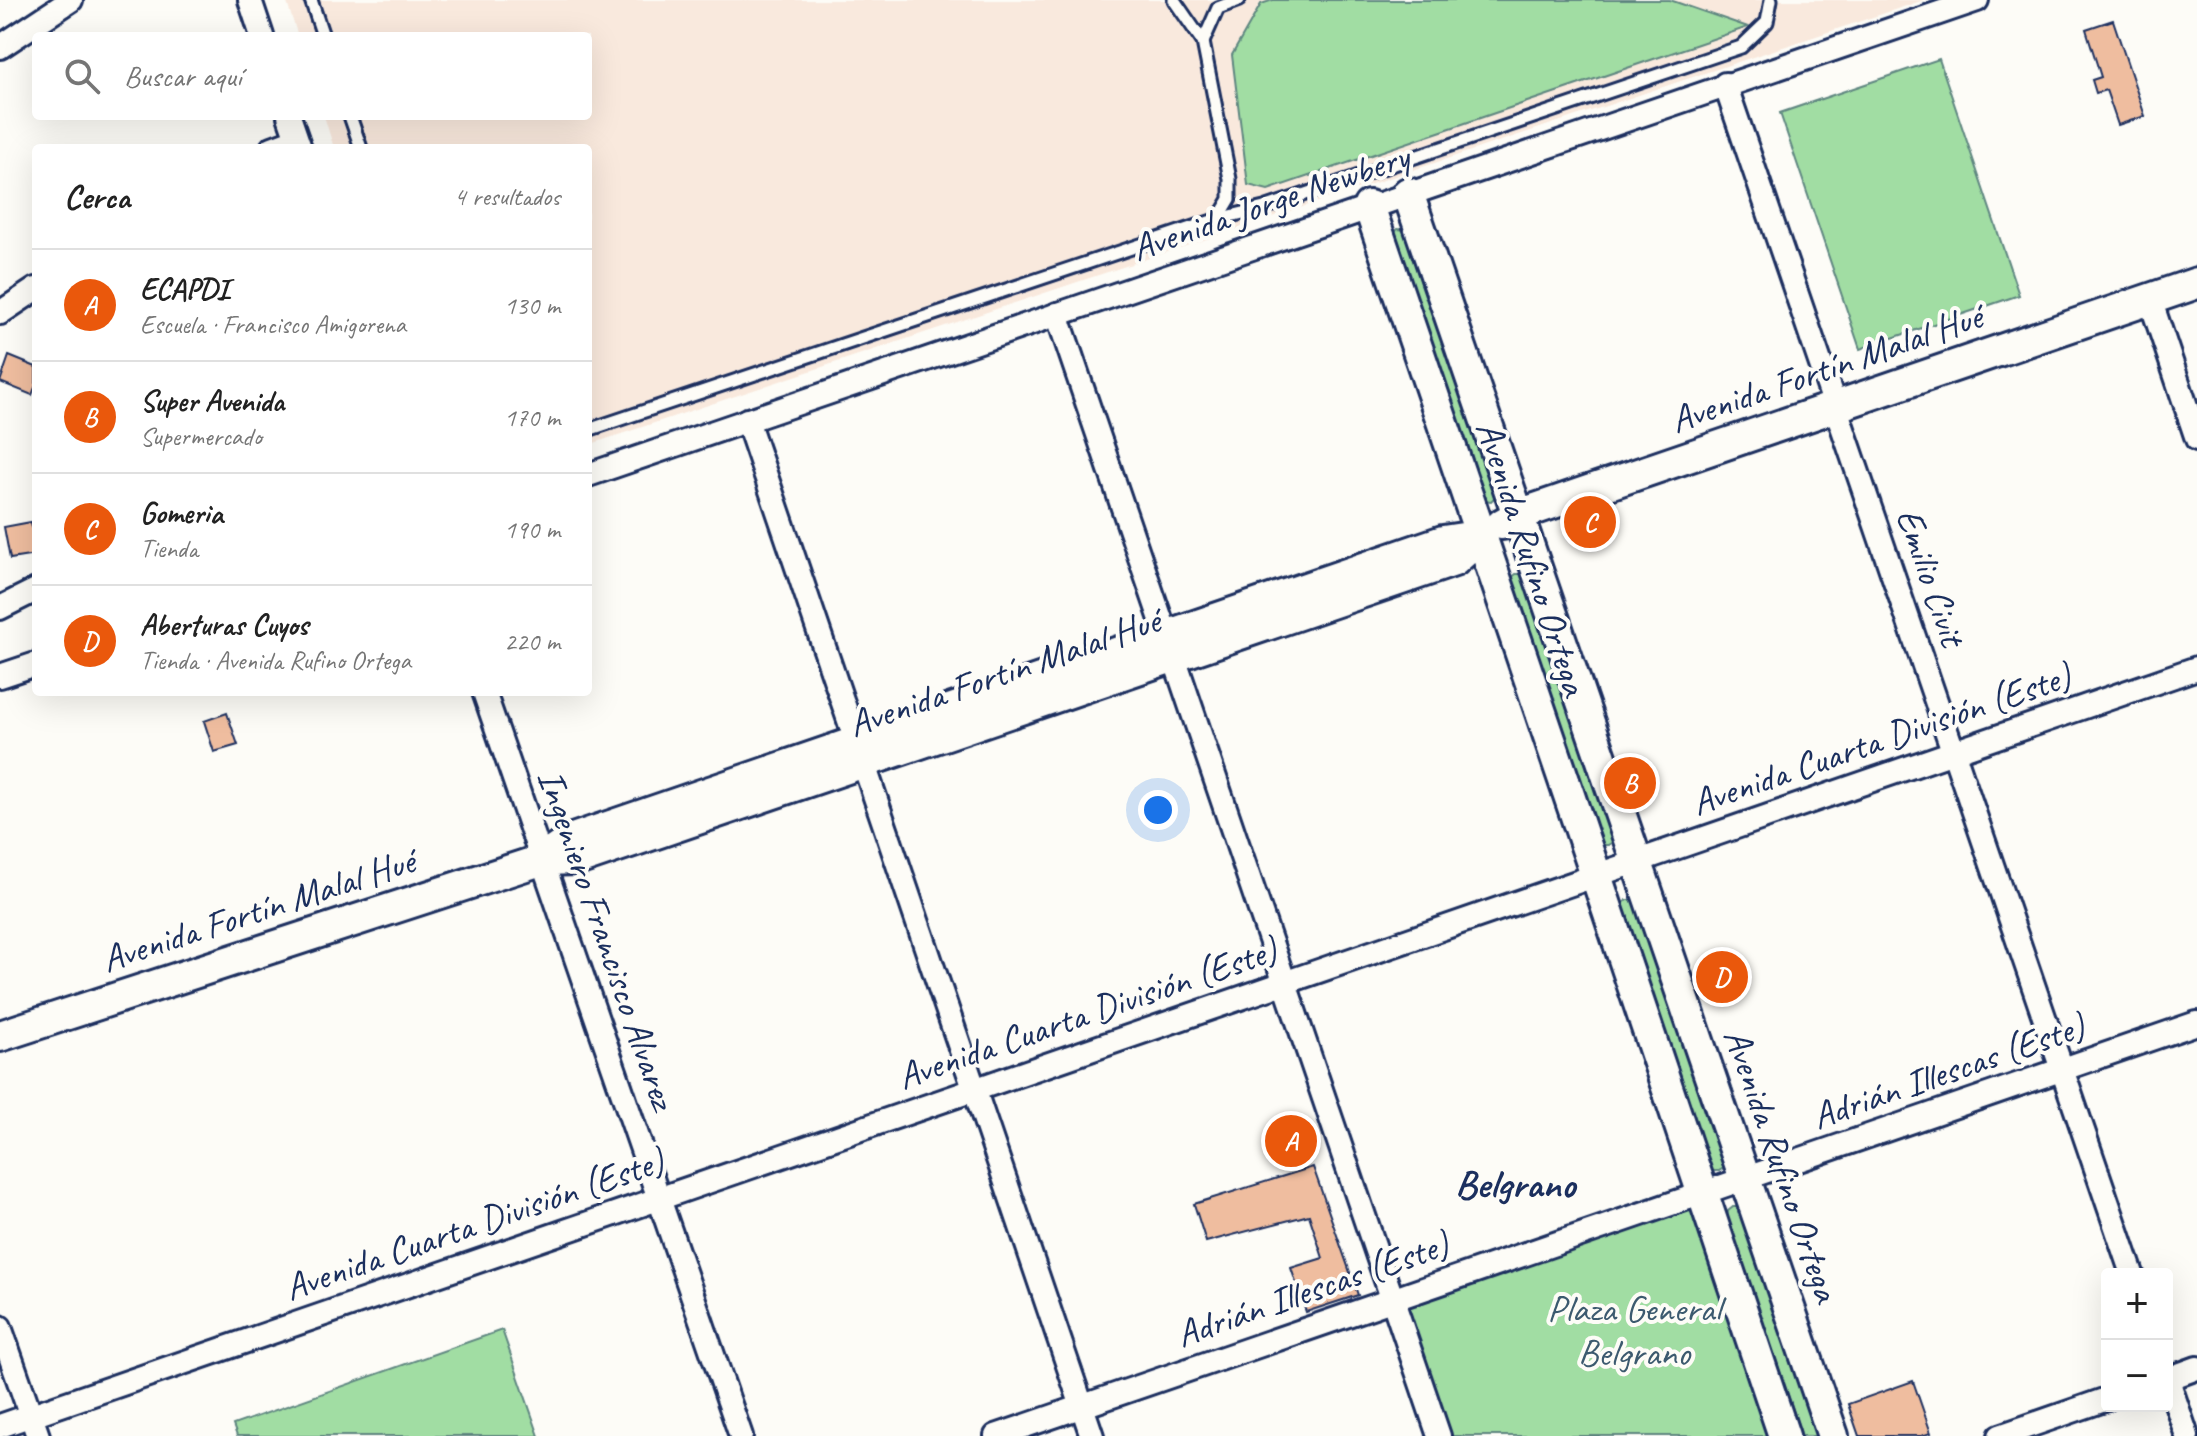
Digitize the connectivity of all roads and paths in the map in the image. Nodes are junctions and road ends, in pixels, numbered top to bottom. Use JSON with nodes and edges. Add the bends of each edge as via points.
{"nodes":[{"id":1,"x":71,"y":0,"type":"edge"},
{"id":2,"x":250,"y":0,"type":"edge"},
{"id":3,"x":311,"y":0,"type":"edge"},
{"id":4,"x":1174,"y":0,"type":"edge"},
{"id":5,"x":1239,"y":0,"type":"edge"},
{"id":6,"x":1771,"y":0,"type":"edge"},
{"id":7,"x":1977,"y":0,"type":"edge"},
{"id":8,"x":1218,"y":4,"type":"edge"},
{"id":9,"x":261,"y":32,"type":"edge"},
{"id":10,"x":322,"y":32,"type":"edge"},
{"id":11,"x":1203,"y":42,"type":"junction"},
{"id":12,"x":0,"y":47,"type":"edge"},
{"id":13,"x":1725,"y":84,"type":"junction"},
{"id":14,"x":290,"y":120,"type":"edge"},
{"id":15,"x":351,"y":120,"type":"edge"},
{"id":16,"x":298,"y":143,"type":"edge"},
{"id":17,"x":360,"y":144,"type":"edge"},
{"id":18,"x":1408,"y":193,"type":"junction"},
{"id":19,"x":1369,"y":206,"type":"junction"},
{"id":20,"x":1218,"y":219,"type":"junction"},
{"id":21,"x":2197,"y":283,"type":"edge"},
{"id":22,"x":32,"y":292,"type":"edge"},
{"id":23,"x":2150,"y":299,"type":"junction"},
{"id":24,"x":0,"y":313,"type":"edge"},
{"id":25,"x":1057,"y":314,"type":"junction"},
{"id":26,"x":1835,"y":407,"type":"junction"},
{"id":27,"x":747,"y":420,"type":"junction"},
{"id":28,"x":592,"y":429,"type":"edge"},
{"id":29,"x":2197,"y":439,"type":"edge"},
{"id":30,"x":592,"y":474,"type":"edge"},
{"id":31,"x":1518,"y":515,"type":"junction"},
{"id":32,"x":1483,"y":535,"type":"junction"},
{"id":33,"x":32,"y":592,"type":"edge"},
{"id":34,"x":0,"y":608,"type":"edge"},
{"id":35,"x":1170,"y":646,"type":"junction"},
{"id":36,"x":32,"y":665,"type":"edge"},
{"id":37,"x":2197,"y":668,"type":"edge"},
{"id":38,"x":0,"y":676,"type":"edge"},
{"id":39,"x":485,"y":696,"type":"edge"},
{"id":40,"x":860,"y":752,"type":"junction"},
{"id":41,"x":1953,"y":752,"type":"junction"},
{"id":42,"x":541,"y":860,"type":"junction"},
{"id":43,"x":1636,"y":861,"type":"junction"},
{"id":44,"x":1594,"y":876,"type":"junction"},
{"id":45,"x":1285,"y":983,"type":"junction"},
{"id":46,"x":2197,"y":1023,"type":"edge"},
{"id":47,"x":0,"y":1036,"type":"edge"},
{"id":48,"x":2062,"y":1070,"type":"junction"},
{"id":49,"x":975,"y":1090,"type":"junction"},
{"id":50,"x":1745,"y":1179,"type":"junction"},
{"id":51,"x":1702,"y":1193,"type":"junction"},
{"id":52,"x":659,"y":1199,"type":"junction"},
{"id":53,"x":2130,"y":1268,"type":"edge"},
{"id":54,"x":1393,"y":1300,"type":"junction"},
{"id":55,"x":0,"y":1327,"type":"edge"},
{"id":56,"x":2197,"y":1368,"type":"edge"},
{"id":57,"x":2173,"y":1376,"type":"edge"},
{"id":58,"x":2173,"y":1395,"type":"edge"},
{"id":59,"x":2101,"y":1401,"type":"edge"},
{"id":60,"x":1082,"y":1406,"type":"junction"},
{"id":61,"x":0,"y":1426,"type":"edge"},
{"id":62,"x":34,"y":1426,"type":"edge"},
{"id":63,"x":741,"y":1436,"type":"edge"},
{"id":64,"x":996,"y":1436,"type":"edge"},
{"id":65,"x":1092,"y":1436,"type":"edge"},
{"id":66,"x":1439,"y":1436,"type":"edge"},
{"id":67,"x":1784,"y":1436,"type":"edge"},
{"id":68,"x":1833,"y":1436,"type":"edge"},
{"id":69,"x":2000,"y":1436,"type":"edge"},
{"id":70,"x":2187,"y":1436,"type":"edge"}],
"edges":[{"from":1,"to":12,"type":"street"},
{"from":2,"to":9,"type":"street"},
{"from":3,"to":10,"type":"lane"},
{"from":4,"to":11,"type":"lane"},
{"from":5,"to":8,"type":"lane"},
{"from":6,"to":20,"type":"lane","via":[[1767,22],[1741,47]]},
{"from":7,"to":13,"type":"street","name":"Avenida Jorge Newbery"},
{"from":8,"to":11,"type":"lane"},
{"from":11,"to":20,"type":"lane","via":[[1230,179],[1230,199]]},
{"from":13,"to":18,"type":"street","name":"Avenida Jorge Newbery"},
{"from":13,"to":26,"type":"street","name":"Emilio Civit"},
{"from":14,"to":16,"type":"street"},
{"from":15,"to":17,"type":"lane"},
{"from":18,"to":19,"type":"street","name":"Avenida Jorge Newbery"},
{"from":18,"to":31,"type":"main road","name":"Avenida Rufino Ortega"},
{"from":19,"to":25,"type":"street","name":"Avenida Jorge Newbery"},
{"from":19,"to":32,"type":"main road","name":"Avenida Rufino Ortega"},
{"from":20,"to":28,"type":"lane"},
{"from":21,"to":23,"type":"main road","name":"Avenida Fortín Malal Hué"},
{"from":22,"to":24,"type":"street"},
{"from":23,"to":26,"type":"main road","name":"Avenida Fortín Malal Hué"},
{"from":23,"to":29,"type":"street"},
{"from":25,"to":27,"type":"street","name":"Avenida Jorge Newbery"},
{"from":25,"to":35,"type":"street"},
{"from":26,"to":31,"type":"main road","name":"Avenida Fortín Malal Hué"},
{"from":26,"to":41,"type":"street","name":"Emilio Civit"},
{"from":27,"to":30,"type":"street","name":"Avenida Jorge Newbery"},
{"from":27,"to":40,"type":"street"},
{"from":31,"to":32,"type":"main road","name":"Avenida Fortín Malal Hué"},
{"from":31,"to":43,"type":"main road","name":"Avenida Rufino Ortega"},
{"from":32,"to":35,"type":"main road","name":"Avenida Fortín Malal Hué","via":[[1454,561]]},
{"from":32,"to":44,"type":"main road","name":"Avenida Rufino Ortega"},
{"from":33,"to":34,"type":"street"},
{"from":35,"to":40,"type":"main road","name":"Avenida Fortín Malal Hué"},
{"from":35,"to":45,"type":"street"},
{"from":36,"to":38,"type":"street"},
{"from":37,"to":41,"type":"street","name":"Avenida Cuarta División (Este)"},
{"from":39,"to":42,"type":"street","name":"Ingeniero Francisco Alvarez"},
{"from":40,"to":42,"type":"main road","name":"Avenida Fortín Malal Hué","via":[[580,859]]},
{"from":40,"to":49,"type":"street"},
{"from":41,"to":43,"type":"street","name":"Avenida Cuarta División (Este)"},
{"from":41,"to":48,"type":"street","name":"Emilio Civit"},
{"from":42,"to":47,"type":"main road","name":"Avenida Fortín Malal Hué"},
{"from":42,"to":52,"type":"street","name":"Ingeniero Francisco Alvarez"},
{"from":43,"to":44,"type":"street","name":"Avenida Cuarta División (Este)"},
{"from":43,"to":50,"type":"main road","name":"Avenida Rufino Ortega"},
{"from":44,"to":45,"type":"street","name":"Avenida Cuarta División (Este)"},
{"from":44,"to":51,"type":"main road","name":"Avenida Rufino Ortega"},
{"from":45,"to":49,"type":"street","name":"Avenida Cuarta División (Este)"},
{"from":45,"to":54,"type":"street"},
{"from":46,"to":48,"type":"street","name":"Adrián Illescas (Este)"},
{"from":48,"to":50,"type":"street","name":"Adrián Illescas (Este)"},
{"from":48,"to":53,"type":"street","name":"Emilio Civit"},
{"from":49,"to":52,"type":"street","name":"Avenida Cuarta División (Este)"},
{"from":49,"to":60,"type":"street"},
{"from":50,"to":51,"type":"street","name":"Adrián Illescas (Este)"},
{"from":50,"to":68,"type":"main road","name":"Avenida Rufino Ortega"},
{"from":51,"to":54,"type":"street","name":"Adrián Illescas (Este)"},
{"from":51,"to":67,"type":"main road","name":"Avenida Rufino Ortega"},
{"from":52,"to":62,"type":"street","name":"Avenida Cuarta División (Este)"},
{"from":52,"to":63,"type":"street","name":"Ingeniero Francisco Alvarez"},
{"from":54,"to":60,"type":"street","name":"Adrián Illescas (Este)"},
{"from":54,"to":66,"type":"street"},
{"from":55,"to":62,"type":"street"},
{"from":56,"to":57,"type":"street"},
{"from":58,"to":70,"type":"street"},
{"from":59,"to":69,"type":"street"},
{"from":60,"to":64,"type":"street","name":"Adrián Illescas (Este)"},
{"from":60,"to":65,"type":"street"},
{"from":61,"to":62,"type":"street","name":"Avenida Cuarta División (Este)"}]}
